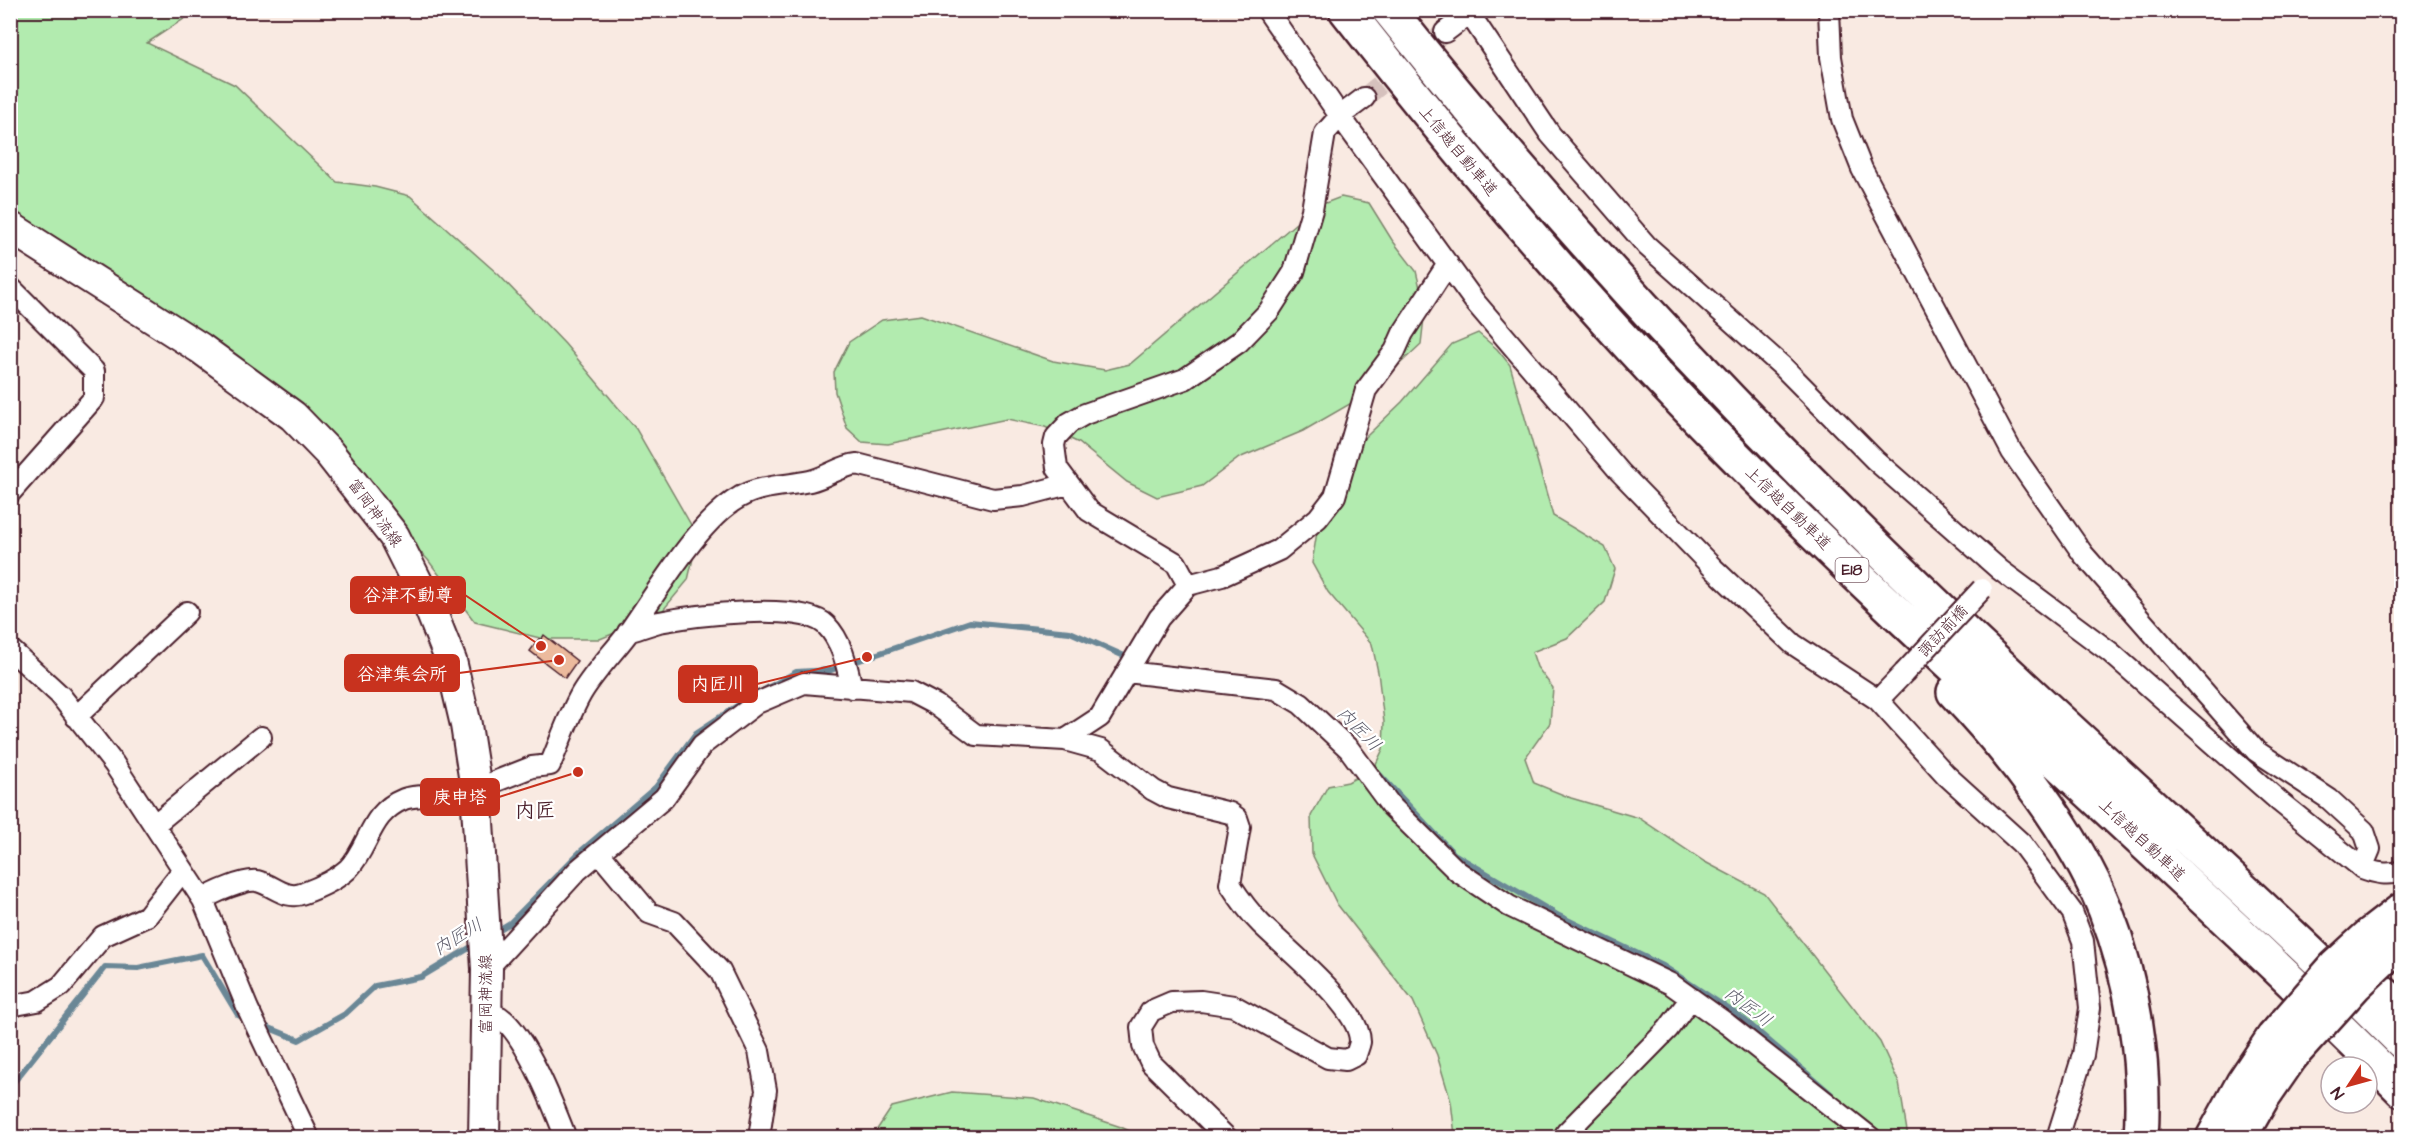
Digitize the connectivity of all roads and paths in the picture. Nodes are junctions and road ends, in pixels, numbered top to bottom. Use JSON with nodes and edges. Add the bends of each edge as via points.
{"nodes":[{"id":1,"x":1267,"y":10,"type":"edge"},
{"id":2,"x":1346,"y":10,"type":"edge"},
{"id":3,"x":1389,"y":10,"type":"edge"},
{"id":4,"x":1829,"y":10,"type":"edge"},
{"id":5,"x":1468,"y":12,"type":"edge"},
{"id":6,"x":1445,"y":32,"type":"tunnel mouth"},
{"id":7,"x":1364,"y":98,"type":"tunnel mouth"},
{"id":8,"x":1340,"y":116,"type":"junction"},
{"id":9,"x":10,"y":227,"type":"edge"},
{"id":10,"x":1448,"y":264,"type":"junction"},
{"id":11,"x":10,"y":287,"type":"edge"},
{"id":12,"x":1623,"y":340,"type":"junction"},
{"id":13,"x":1068,"y":484,"type":"junction"},
{"id":14,"x":10,"y":493,"type":"edge"},
{"id":15,"x":2000,"y":570,"type":"junction"},
{"id":16,"x":1188,"y":585,"type":"junction"},
{"id":17,"x":187,"y":612,"type":"dead end"},
{"id":18,"x":628,"y":632,"type":"junction"},
{"id":19,"x":10,"y":649,"type":"edge"},
{"id":20,"x":1127,"y":672,"type":"junction"},
{"id":21,"x":852,"y":688,"type":"junction"},
{"id":22,"x":1878,"y":700,"type":"junction"},
{"id":23,"x":76,"y":717,"type":"junction"},
{"id":24,"x":261,"y":737,"type":"dead end"},
{"id":25,"x":1065,"y":740,"type":"junction"},
{"id":26,"x":2083,"y":740,"type":"junction"},
{"id":27,"x":476,"y":793,"type":"junction"},
{"id":28,"x":154,"y":825,"type":"junction"},
{"id":29,"x":599,"y":853,"type":"junction"},
{"id":30,"x":2362,"y":868,"type":"junction"},
{"id":31,"x":183,"y":870,"type":"junction"},
{"id":32,"x":2402,"y":871,"type":"edge"},
{"id":33,"x":202,"y":900,"type":"junction"},
{"id":34,"x":2402,"y":910,"type":"edge"},
{"id":35,"x":2388,"y":943,"type":"edge"},
{"id":36,"x":487,"y":969,"type":"junction"},
{"id":37,"x":1691,"y":998,"type":"junction"},
{"id":38,"x":10,"y":1006,"type":"edge"},
{"id":39,"x":2402,"y":1009,"type":"edge"},
{"id":40,"x":486,"y":1014,"type":"junction"},
{"id":41,"x":2402,"y":1042,"type":"edge"},
{"id":42,"x":2282,"y":1047,"type":"junction"},
{"id":43,"x":2402,"y":1090,"type":"edge"},
{"id":44,"x":309,"y":1137,"type":"edge"},
{"id":45,"x":484,"y":1137,"type":"edge"},
{"id":46,"x":566,"y":1137,"type":"edge"},
{"id":47,"x":759,"y":1137,"type":"edge"},
{"id":48,"x":1227,"y":1137,"type":"edge"},
{"id":49,"x":1570,"y":1137,"type":"edge"},
{"id":50,"x":1871,"y":1137,"type":"edge"},
{"id":51,"x":2057,"y":1137,"type":"edge"},
{"id":52,"x":2141,"y":1137,"type":"edge"},
{"id":53,"x":2213,"y":1137,"type":"edge"},
{"id":54,"x":2239,"y":1137,"type":"edge"}],
"edges":[{"from":1,"to":8,"type":"street"},
{"from":2,"to":12,"type":"highway","name":"上信越自動車道","number":"E18","via":[[1438,128]]},
{"from":3,"to":26,"type":"highway","name":"上信越自動車道","number":"E18","via":[[1557,213],[1681,349],[1854,526]]},
{"from":4,"to":30,"type":"street","via":[[1831,57],[1842,119],[1862,169],[2012,452],[2083,554],[2256,751],[2329,799],[2364,831],[2370,849]]},
{"from":5,"to":6,"type":"street"},
{"from":5,"to":15,"type":"street","via":[[1551,134],[1647,246],[1782,366],[1875,460]]},
{"from":7,"to":8,"type":"street"},
{"from":8,"to":10,"type":"street"},
{"from":8,"to":13,"type":"street","via":[[1325,133],[1312,210],[1294,272],[1269,310],[1239,342],[1185,379],[1069,423],[1054,445],[1057,468]]},
{"from":9,"to":27,"type":"main road","name":"富岡神流線","via":[[200,348],[293,416],[357,486],[394,536],[452,661]]},
{"from":10,"to":16,"type":"street","via":[[1395,351],[1366,390],[1335,496],[1318,518],[1279,550],[1222,576]]},
{"from":10,"to":22,"type":"street","via":[[1475,302],[1620,472],[1714,569],[1793,644]]},
{"from":11,"to":14,"type":"street","via":[[94,371],[94,398]]},
{"from":12,"to":43,"type":"highway","name":"上信越自動車道","number":"E18","via":[[1831,550]]},
{"from":12,"to":52,"type":"highway","via":[[1695,425],[1974,713],[2062,830],[2104,907],[2120,950],[2136,1032]]},
{"from":13,"to":16,"type":"street","via":[[1089,511],[1176,564]]},
{"from":13,"to":18,"type":"street","via":[[993,499],[857,464],[845,465],[811,481],[772,486],[740,496],[715,514]]},
{"from":15,"to":22,"type":"street","name":"諏訪前橋","bridge":true},
{"from":15,"to":30,"type":"street","via":[[2110,652],[2280,802]]},
{"from":16,"to":20,"type":"street","via":[[1160,618]]},
{"from":17,"to":23,"type":"street"},
{"from":18,"to":21,"type":"street","via":[[658,622],[761,611],[802,615],[825,624],[838,641]]},
{"from":18,"to":27,"type":"street","via":[[582,692],[550,765],[532,767]]},
{"from":19,"to":23,"type":"street","via":[[60,695]]},
{"from":20,"to":25,"type":"street","via":[[1100,717]]},
{"from":20,"to":37,"type":"street","via":[[1276,688],[1301,704],[1349,749],[1391,806],[1457,871],[1509,906],[1620,958]]},
{"from":21,"to":25,"type":"street","via":[[911,692],[976,735]]},
{"from":21,"to":29,"type":"street","via":[[804,683],[757,703],[702,745],[664,798]]},
{"from":22,"to":51,"type":"street","via":[[1947,775],[2021,843],[2072,912],[2084,941],[2090,1008],[2083,1055]]},
{"from":23,"to":28,"type":"street","via":[[114,764]]},
{"from":24,"to":28,"type":"street"},
{"from":25,"to":48,"type":"street","via":[[1101,750],[1168,798],[1237,818],[1240,827],[1230,884],[1260,923],[1300,958],[1340,1002],[1359,1035],[1356,1056],[1346,1060],[1328,1058],[1234,1006],[1172,1002],[1151,1011],[1141,1028],[1143,1046],[1151,1063]]},
{"from":26,"to":39,"type":"highway"},
{"from":26,"to":41,"type":"highway","name":"上信越自動車道","number":"E18"},
{"from":27,"to":33,"type":"street","via":[[404,799],[377,818],[347,869],[302,894],[292,896],[254,880]]},
{"from":27,"to":36,"type":"main road","name":"富岡神流線"},
{"from":28,"to":31,"type":"street"},
{"from":29,"to":36,"type":"street","via":[[578,870]]},
{"from":29,"to":47,"type":"street","via":[[649,913],[674,922],[720,971],[759,1051],[766,1090]]},
{"from":30,"to":32,"type":"street","via":[[2376,873]]},
{"from":31,"to":33,"type":"street"},
{"from":31,"to":38,"type":"street","via":[[147,916],[103,936],[61,986],[37,1001]]},
{"from":33,"to":44,"type":"street"},
{"from":34,"to":35,"type":"highway"},
{"from":35,"to":42,"type":"highway","bridge":true,"via":[[2335,967]]},
{"from":36,"to":40,"type":"main road","name":"富岡神流線"},
{"from":37,"to":49,"type":"street","via":[[1668,1029],[1566,1133]]},
{"from":37,"to":50,"type":"street"},
{"from":40,"to":45,"type":"main road","name":"富岡神流線"},
{"from":40,"to":46,"type":"street","via":[[499,1016],[518,1036]]},
{"from":42,"to":53,"type":"highway","via":[[2242,1083]]},
{"from":42,"to":54,"type":"highway","via":[[2262,1098]]}]}
